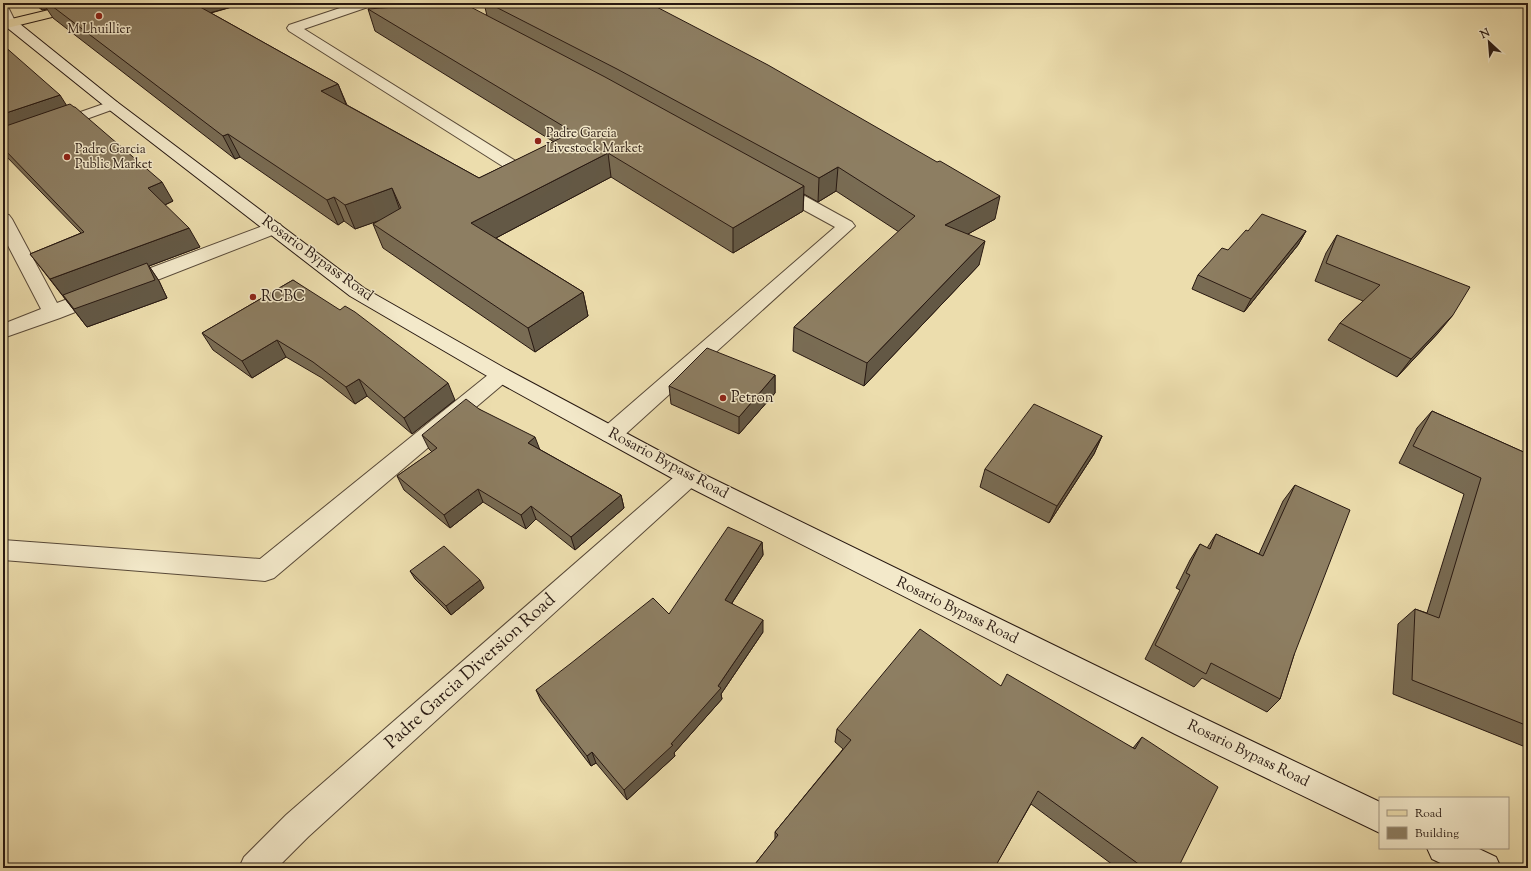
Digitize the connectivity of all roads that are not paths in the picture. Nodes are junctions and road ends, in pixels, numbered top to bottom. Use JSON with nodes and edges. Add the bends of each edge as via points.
{"nodes":[{"id":1,"x":93,"y":3,"type":"edge"},
{"id":2,"x":367,"y":3,"type":"edge"},
{"id":3,"x":3,"y":8,"type":"edge"},
{"id":4,"x":7,"y":24,"type":"edge"},
{"id":5,"x":112,"y":105,"type":"junction"},
{"id":6,"x":3,"y":144,"type":"edge"},
{"id":7,"x":513,"y":166,"type":"edge"},
{"id":8,"x":764,"y":180,"type":"edge"},
{"id":9,"x":3,"y":219,"type":"edge"},
{"id":10,"x":274,"y":228,"type":"junction"},
{"id":11,"x":53,"y":312,"type":"junction"},
{"id":12,"x":3,"y":331,"type":"edge"},
{"id":13,"x":501,"y":375,"type":"junction"},
{"id":14,"x":611,"y":434,"type":"junction"},
{"id":15,"x":689,"y":477,"type":"junction"},
{"id":16,"x":3,"y":550,"type":"edge"},
{"id":17,"x":1379,"y":818,"type":"edge"},
{"id":18,"x":1445,"y":849,"type":"edge"},
{"id":19,"x":255,"y":868,"type":"edge"},
{"id":20,"x":1485,"y":868,"type":"edge"}],
"edges":[{"from":1,"to":4,"type":"main road"},
{"from":2,"to":7,"type":"main road","via":[[294,28]]},
{"from":3,"to":4,"type":"main road"},
{"from":4,"to":5,"type":"main road","name":"Rosario Bypass Road"},
{"from":5,"to":6,"type":"main road"},
{"from":5,"to":10,"type":"main road","name":"Rosario Bypass Road"},
{"from":8,"to":14,"type":"main road","via":[[846,226]]},
{"from":9,"to":11,"type":"main road"},
{"from":10,"to":11,"type":"main road"},
{"from":10,"to":13,"type":"main road","name":"Rosario Bypass Road","via":[[358,292]]},
{"from":11,"to":12,"type":"main road"},
{"from":13,"to":14,"type":"main road","name":"Rosario Bypass Road"},
{"from":13,"to":16,"type":"main road","via":[[265,570]]},
{"from":14,"to":15,"type":"main road","name":"Rosario Bypass Road"},
{"from":15,"to":17,"type":"main road","name":"Rosario Bypass Road"},
{"from":15,"to":19,"type":"main road","name":"Padre Garcia Diversion Road","via":[[297,826]]},
{"from":18,"to":20,"type":"main road"}]}
